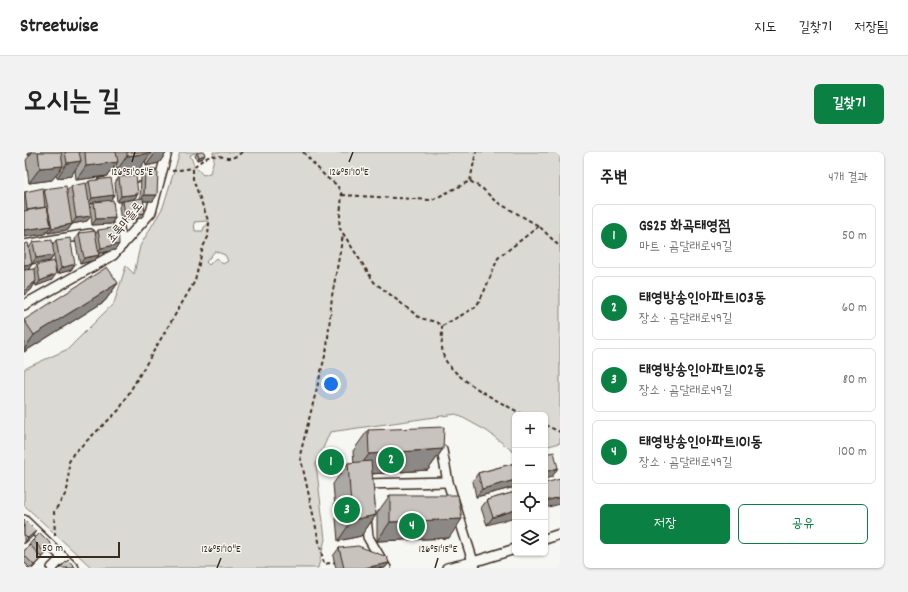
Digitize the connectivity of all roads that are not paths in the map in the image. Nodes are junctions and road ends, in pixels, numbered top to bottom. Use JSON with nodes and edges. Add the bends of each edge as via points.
{"nodes":[{"id":1,"x":106,"y":152,"type":"edge"},
{"id":2,"x":167,"y":152,"type":"edge"},
{"id":3,"x":161,"y":173,"type":"junction"},
{"id":4,"x":111,"y":181,"type":"junction"},
{"id":5,"x":89,"y":184,"type":"edge"},
{"id":6,"x":111,"y":230,"type":"junction"},
{"id":7,"x":24,"y":245,"type":"edge"},
{"id":8,"x":122,"y":245,"type":"junction"},
{"id":9,"x":24,"y":305,"type":"edge"},
{"id":10,"x":442,"y":450,"type":"edge"},
{"id":11,"x":448,"y":482,"type":"junction"},
{"id":12,"x":24,"y":520,"type":"edge"},
{"id":13,"x":560,"y":534,"type":"edge"},
{"id":14,"x":548,"y":538,"type":"edge"},
{"id":15,"x":512,"y":549,"type":"edge"},
{"id":16,"x":63,"y":557,"type":"junction"},
{"id":17,"x":474,"y":565,"type":"edge"},
{"id":18,"x":52,"y":568,"type":"edge"},
{"id":19,"x":74,"y":568,"type":"edge"},
{"id":20,"x":386,"y":568,"type":"edge"},
{"id":21,"x":446,"y":568,"type":"edge"}],
"edges":[{"from":1,"to":4,"type":"street"},
{"from":2,"to":3,"type":"street","name":"초록마을로"},
{"from":3,"to":4,"type":"street"},
{"from":3,"to":8,"type":"street","name":"초록마을로","via":[[151,212]]},
{"from":4,"to":5,"type":"street"},
{"from":4,"to":6,"type":"street"},
{"from":6,"to":7,"type":"street"},
{"from":6,"to":8,"type":"street"},
{"from":8,"to":9,"type":"street","name":"초록마을로","via":[[113,255]]},
{"from":10,"to":11,"type":"street"},
{"from":11,"to":17,"type":"street"},
{"from":11,"to":20,"type":"street","via":[[364,484],[368,537]]},
{"from":12,"to":16,"type":"street"},
{"from":13,"to":14,"type":"street"},
{"from":15,"to":17,"type":"street"},
{"from":16,"to":18,"type":"street"},
{"from":16,"to":19,"type":"street"},
{"from":17,"to":21,"type":"street"}]}
